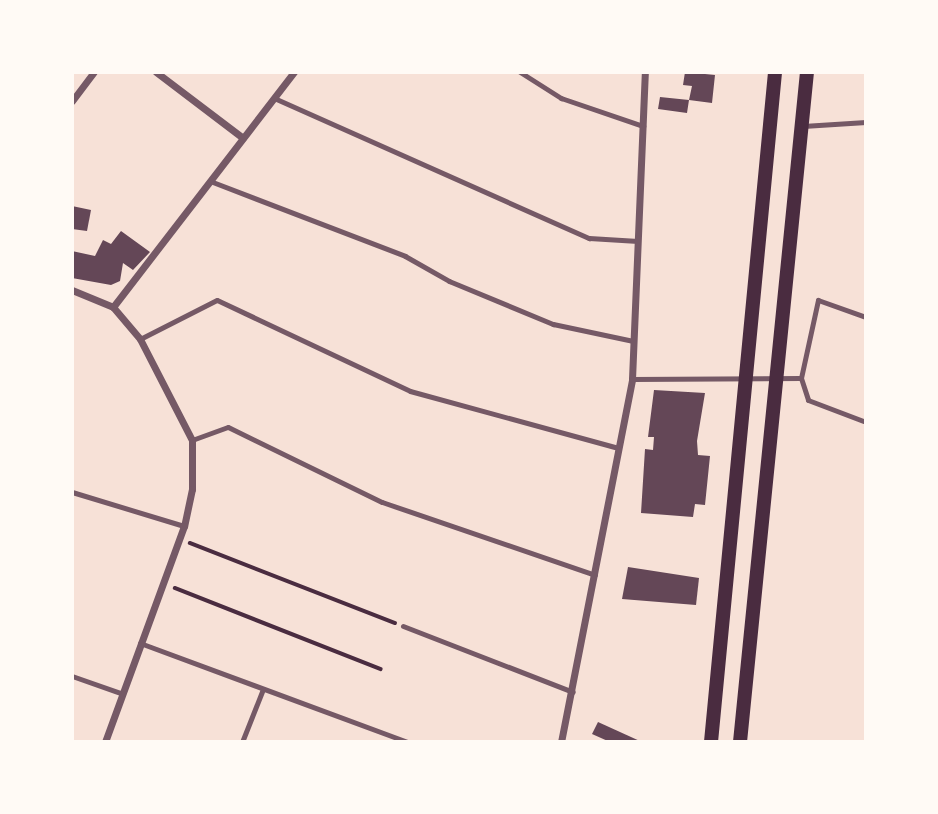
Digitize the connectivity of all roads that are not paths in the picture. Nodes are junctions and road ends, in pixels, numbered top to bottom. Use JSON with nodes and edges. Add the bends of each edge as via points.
{"nodes":[{"id":1,"x":94,"y":72,"type":"edge"},
{"id":2,"x":156,"y":72,"type":"edge"},
{"id":3,"x":294,"y":72,"type":"edge"},
{"id":4,"x":520,"y":72,"type":"edge"},
{"id":5,"x":645,"y":72,"type":"edge"},
{"id":6,"x":775,"y":72,"type":"edge"},
{"id":7,"x":807,"y":72,"type":"edge"},
{"id":8,"x":274,"y":98,"type":"junction"},
{"id":9,"x":72,"y":101,"type":"edge"},
{"id":10,"x":866,"y":122,"type":"edge"},
{"id":11,"x":643,"y":126,"type":"junction"},
{"id":12,"x":802,"y":126,"type":"junction"},
{"id":13,"x":243,"y":138,"type":"junction"},
{"id":14,"x":210,"y":181,"type":"junction"},
{"id":15,"x":638,"y":241,"type":"junction"},
{"id":16,"x":72,"y":290,"type":"edge"},
{"id":17,"x":113,"y":307,"type":"junction"},
{"id":18,"x":866,"y":317,"type":"edge"},
{"id":19,"x":140,"y":339,"type":"junction"},
{"id":20,"x":634,"y":341,"type":"junction"},
{"id":21,"x":776,"y":378,"type":"junction"},
{"id":22,"x":801,"y":378,"type":"junction"},
{"id":23,"x":632,"y":379,"type":"junction"},
{"id":24,"x":747,"y":380,"type":"junction"},
{"id":25,"x":866,"y":422,"type":"edge"},
{"id":26,"x":866,"y":429,"type":"edge"},
{"id":27,"x":192,"y":440,"type":"junction"},
{"id":28,"x":618,"y":448,"type":"junction"},
{"id":29,"x":866,"y":457,"type":"edge"},
{"id":30,"x":72,"y":492,"type":"edge"},
{"id":31,"x":184,"y":526,"type":"junction"},
{"id":32,"x":595,"y":575,"type":"junction"},
{"id":33,"x":403,"y":626,"type":"road end"},
{"id":34,"x":140,"y":643,"type":"junction"},
{"id":35,"x":72,"y":676,"type":"edge"},
{"id":36,"x":263,"y":688,"type":"junction"},
{"id":37,"x":573,"y":692,"type":"junction"},
{"id":38,"x":123,"y":694,"type":"junction"},
{"id":39,"x":105,"y":742,"type":"edge"},
{"id":40,"x":242,"y":742,"type":"edge"},
{"id":41,"x":408,"y":742,"type":"edge"},
{"id":42,"x":561,"y":742,"type":"edge"},
{"id":43,"x":711,"y":742,"type":"edge"},
{"id":44,"x":740,"y":742,"type":"edge"}],
"edges":[{"from":1,"to":9,"type":"street"},
{"from":2,"to":13,"type":"street"},
{"from":3,"to":8,"type":"street"},
{"from":4,"to":11,"type":"lane","via":[[561,98]]},
{"from":5,"to":11,"type":"street"},
{"from":6,"to":24,"type":"main road"},
{"from":7,"to":12,"type":"main road"},
{"from":8,"to":13,"type":"street"},
{"from":8,"to":15,"type":"lane","via":[[589,238]]},
{"from":10,"to":12,"type":"lane"},
{"from":11,"to":15,"type":"street"},
{"from":12,"to":21,"type":"main road"},
{"from":13,"to":14,"type":"street"},
{"from":14,"to":17,"type":"street"},
{"from":14,"to":20,"type":"lane","via":[[405,256],[449,281],[553,324]]},
{"from":15,"to":20,"type":"street"},
{"from":16,"to":17,"type":"street"},
{"from":17,"to":19,"type":"street"},
{"from":18,"to":22,"type":"lane","via":[[818,300]]},
{"from":19,"to":27,"type":"street"},
{"from":19,"to":28,"type":"lane","via":[[217,300],[410,391]]},
{"from":20,"to":23,"type":"street"},
{"from":21,"to":22,"type":"lane"},
{"from":21,"to":24,"type":"lane"},
{"from":21,"to":44,"type":"main road"},
{"from":22,"to":25,"type":"lane","via":[[808,400]]},
{"from":23,"to":24,"type":"lane"},
{"from":23,"to":28,"type":"street"},
{"from":24,"to":43,"type":"main road"},
{"from":26,"to":29,"type":"lane"},
{"from":27,"to":31,"type":"street","via":[[192,489]]},
{"from":27,"to":32,"type":"lane","via":[[228,427],[382,502]]},
{"from":28,"to":32,"type":"street"},
{"from":30,"to":31,"type":"lane"},
{"from":31,"to":34,"type":"street"},
{"from":32,"to":37,"type":"street"},
{"from":33,"to":37,"type":"lane"},
{"from":34,"to":36,"type":"lane"},
{"from":34,"to":38,"type":"street"},
{"from":35,"to":38,"type":"lane"},
{"from":36,"to":40,"type":"lane"},
{"from":36,"to":41,"type":"lane"},
{"from":37,"to":42,"type":"street"},
{"from":38,"to":39,"type":"street"}]}
